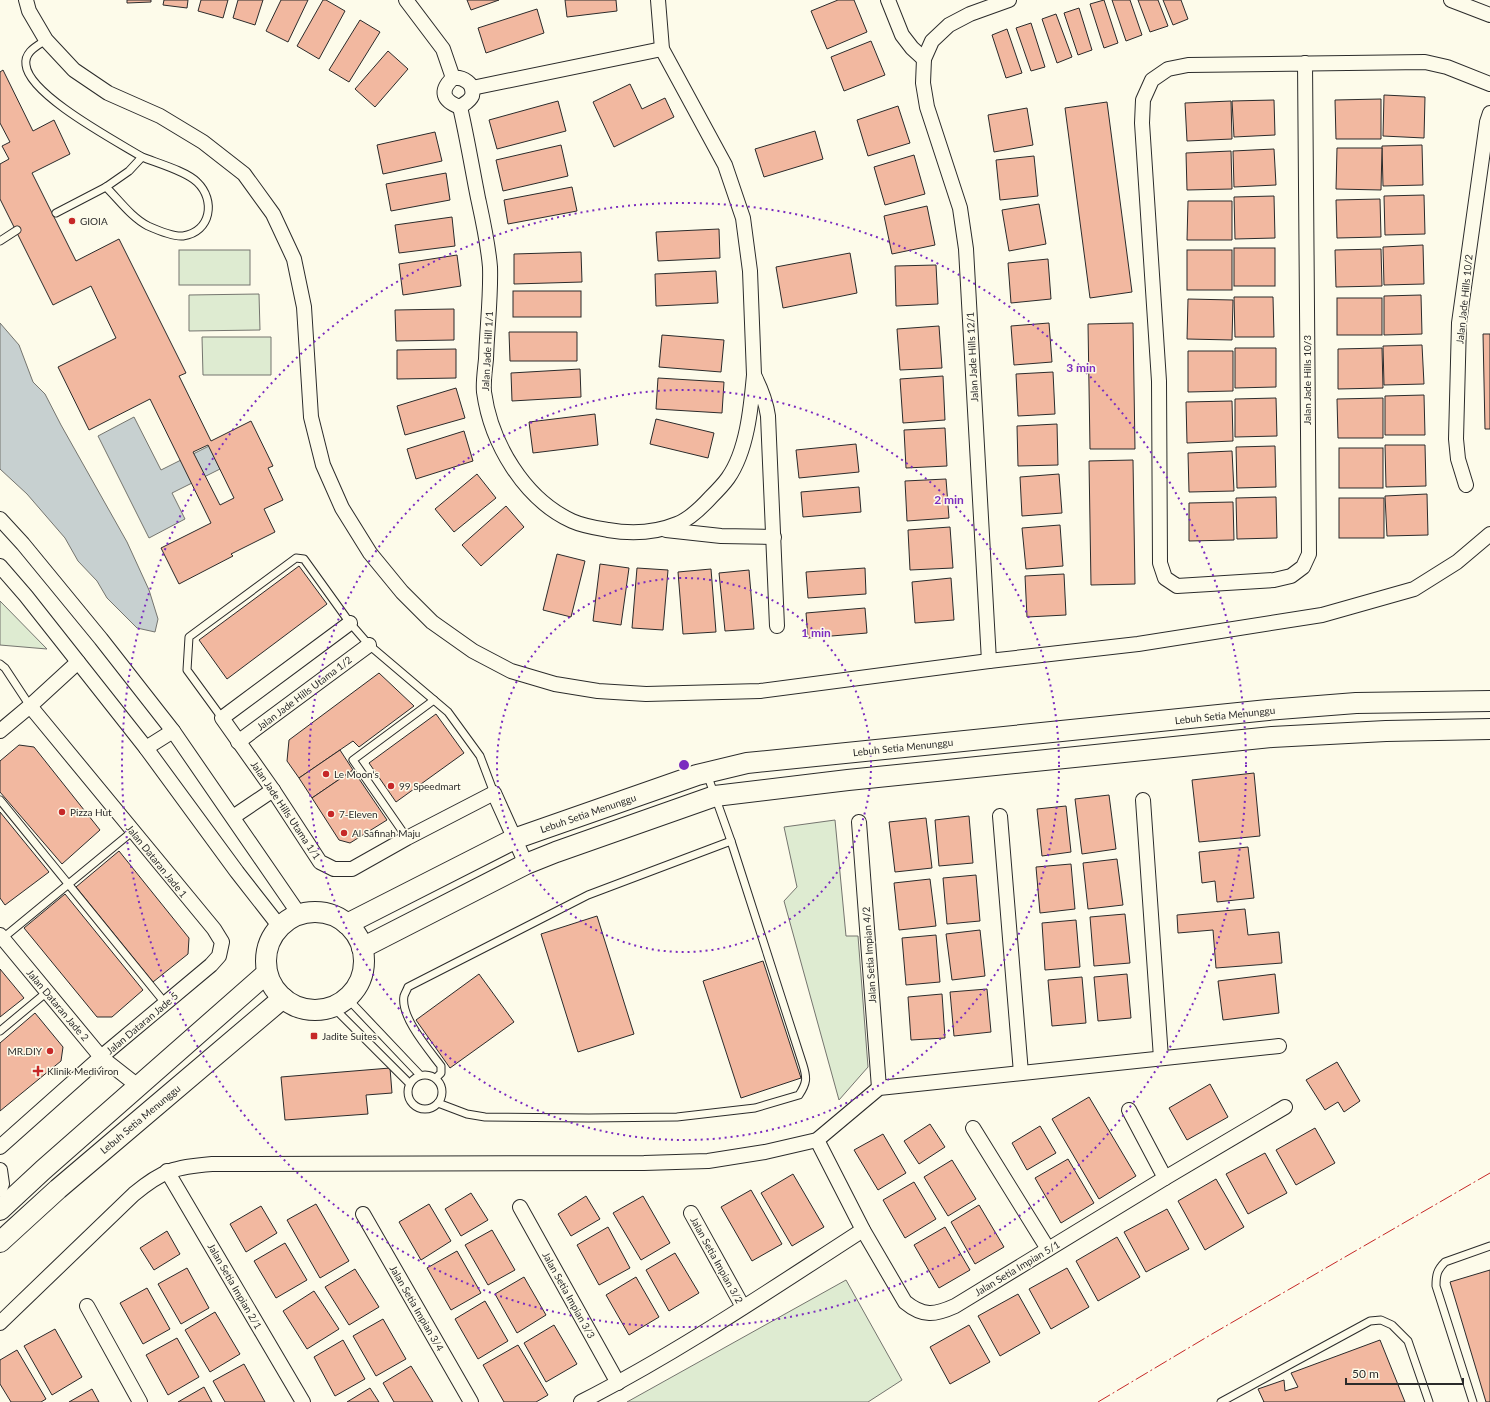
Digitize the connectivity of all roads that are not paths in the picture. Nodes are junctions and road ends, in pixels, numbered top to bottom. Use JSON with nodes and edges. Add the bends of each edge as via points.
{"nodes":[{"id":1,"x":26,"y":0,"type":"edge"},
{"id":2,"x":406,"y":0,"type":"edge"},
{"id":3,"x":658,"y":0,"type":"edge"},
{"id":4,"x":888,"y":0,"type":"edge"},
{"id":5,"x":1009,"y":0,"type":"edge"},
{"id":6,"x":1452,"y":0,"type":"edge"},
{"id":7,"x":1490,"y":15,"type":"edge"},
{"id":8,"x":46,"y":40,"type":"junction"},
{"id":9,"x":662,"y":49,"type":"junction"},
{"id":10,"x":924,"y":59,"type":"junction"},
{"id":11,"x":1305,"y":63,"type":"junction"},
{"id":12,"x":453,"y":78,"type":"junction"},
{"id":13,"x":1490,"y":84,"type":"edge"},
{"id":14,"x":472,"y":88,"type":"junction"},
{"id":15,"x":460,"y":107,"type":"junction"},
{"id":16,"x":1490,"y":112,"type":"edge"},
{"id":17,"x":142,"y":157,"type":"junction"},
{"id":18,"x":106,"y":187,"type":"junction"},
{"id":19,"x":56,"y":213,"type":"dead end"},
{"id":20,"x":17,"y":230,"type":"dead end"},
{"id":21,"x":0,"y":241,"type":"edge"},
{"id":22,"x":754,"y":376,"type":"junction"},
{"id":23,"x":1466,"y":485,"type":"dead end"},
{"id":24,"x":0,"y":520,"type":"edge"},
{"id":25,"x":663,"y":530,"type":"junction"},
{"id":26,"x":1490,"y":534,"type":"edge"},
{"id":27,"x":774,"y":537,"type":"junction"},
{"id":28,"x":0,"y":566,"type":"edge"},
{"id":29,"x":350,"y":623,"type":"junction"},
{"id":30,"x":777,"y":626,"type":"dead end"},
{"id":31,"x":369,"y":645,"type":"junction"},
{"id":32,"x":989,"y":661,"type":"junction"},
{"id":33,"x":78,"y":662,"type":"junction"},
{"id":34,"x":0,"y":664,"type":"edge"},
{"id":35,"x":434,"y":700,"type":"junction"},
{"id":36,"x":1490,"y":702,"type":"edge"},
{"id":37,"x":30,"y":706,"type":"junction"},
{"id":38,"x":1268,"y":710,"type":"junction"},
{"id":39,"x":222,"y":718,"type":"junction"},
{"id":40,"x":1490,"y":729,"type":"edge"},
{"id":41,"x":0,"y":731,"type":"edge"},
{"id":42,"x":173,"y":731,"type":"junction"},
{"id":43,"x":1267,"y":738,"type":"junction"},
{"id":44,"x":238,"y":742,"type":"junction"},
{"id":45,"x":146,"y":748,"type":"junction"},
{"id":46,"x":707,"y":772,"type":"junction"},
{"id":47,"x":273,"y":790,"type":"junction"},
{"id":48,"x":494,"y":793,"type":"junction"},
{"id":49,"x":715,"y":796,"type":"junction"},
{"id":50,"x":0,"y":800,"type":"edge"},
{"id":51,"x":1143,"y":800,"type":"dead end"},
{"id":52,"x":1000,"y":816,"type":"dead end"},
{"id":53,"x":233,"y":817,"type":"junction"},
{"id":54,"x":859,"y":822,"type":"dead end"},
{"id":55,"x":133,"y":831,"type":"junction"},
{"id":56,"x":407,"y":838,"type":"junction"},
{"id":57,"x":514,"y":839,"type":"junction"},
{"id":58,"x":731,"y":841,"type":"junction"},
{"id":59,"x":526,"y":864,"type":"junction"},
{"id":60,"x":68,"y":884,"type":"junction"},
{"id":61,"x":299,"y":914,"type":"junction"},
{"id":62,"x":347,"y":924,"type":"junction"},
{"id":63,"x":280,"y":927,"type":"junction"},
{"id":64,"x":1,"y":936,"type":"edge"},
{"id":65,"x":222,"y":942,"type":"joint"},
{"id":66,"x":362,"y":948,"type":"junction"},
{"id":67,"x":268,"y":973,"type":"junction"},
{"id":68,"x":48,"y":992,"type":"junction"},
{"id":69,"x":283,"y":998,"type":"junction"},
{"id":70,"x":340,"y":1002,"type":"junction"},
{"id":71,"x":165,"y":1004,"type":"junction"},
{"id":72,"x":0,"y":1031,"type":"edge"},
{"id":73,"x":1279,"y":1046,"type":"dead end"},
{"id":74,"x":101,"y":1057,"type":"junction"},
{"id":75,"x":1161,"y":1058,"type":"junction"},
{"id":76,"x":1020,"y":1073,"type":"junction"},
{"id":77,"x":420,"y":1075,"type":"junction"},
{"id":78,"x":436,"y":1078,"type":"junction"},
{"id":79,"x":410,"y":1084,"type":"junction"},
{"id":80,"x":138,"y":1086,"type":"junction"},
{"id":81,"x":879,"y":1088,"type":"junction"},
{"id":82,"x":438,"y":1102,"type":"junction"},
{"id":83,"x":1285,"y":1107,"type":"dead end"},
{"id":84,"x":1129,"y":1110,"type":"dead end"},
{"id":85,"x":973,"y":1128,"type":"dead end"},
{"id":86,"x":817,"y":1140,"type":"junction"},
{"id":87,"x":0,"y":1147,"type":"edge"},
{"id":88,"x":0,"y":1170,"type":"edge"},
{"id":89,"x":167,"y":1171,"type":"junction"},
{"id":90,"x":1165,"y":1178,"type":"junction"},
{"id":91,"x":0,"y":1189,"type":"edge"},
{"id":92,"x":520,"y":1207,"type":"dead end"},
{"id":93,"x":0,"y":1210,"type":"edge"},
{"id":94,"x":691,"y":1213,"type":"dead end"},
{"id":95,"x":363,"y":1214,"type":"dead end"},
{"id":96,"x":863,"y":1230,"type":"junction"},
{"id":97,"x":0,"y":1242,"type":"edge"},
{"id":98,"x":1490,"y":1246,"type":"edge"},
{"id":99,"x":1048,"y":1249,"type":"junction"},
{"id":100,"x":86,"y":1306,"type":"dead end"},
{"id":101,"x":743,"y":1307,"type":"junction"},
{"id":102,"x":0,"y":1323,"type":"edge"},
{"id":103,"x":618,"y":1383,"type":"junction"},
{"id":104,"x":140,"y":1402,"type":"edge"},
{"id":105,"x":303,"y":1402,"type":"edge"},
{"id":106,"x":471,"y":1402,"type":"edge"},
{"id":107,"x":581,"y":1402,"type":"edge"},
{"id":108,"x":1221,"y":1402,"type":"edge"},
{"id":109,"x":1429,"y":1402,"type":"edge"},
{"id":110,"x":1472,"y":1402,"type":"edge"}],
"edges":[{"from":1,"to":8,"type":"street","via":[[29,11]]},
{"from":2,"to":12,"type":"street","via":[[443,50]]},
{"from":3,"to":9,"type":"street"},
{"from":4,"to":10,"type":"street","via":[[902,35]]},
{"from":5,"to":10,"type":"street","name":"Jalan Jade Hills 12/1","via":[[970,14],[949,25],[932,41]]},
{"from":6,"to":7,"type":"street"},
{"from":8,"to":17,"type":"lane","via":[[28,54],[26,65],[29,76],[54,102]]},
{"from":8,"to":32,"type":"street","via":[[74,70],[108,93],[160,116],[203,142],[244,174],[273,214],[294,259],[304,307],[311,417],[323,465],[342,508],[370,553],[402,592],[432,622],[472,650],[510,671],[555,684],[598,691],[646,694],[760,691]]},
{"from":9,"to":14,"type":"street"},
{"from":9,"to":22,"type":"street","name":"Jalan Jade Hill 1/1","via":[[725,165],[742,218],[750,271]]},
{"from":10,"to":32,"type":"street","name":"Jalan Jade Hills 12/1","via":[[922,83],[927,107],[960,208],[966,250]]},
{"from":11,"to":11,"type":"street","name":"Jalan Jade Hills 10/3","via":[[1309,554],[1303,567],[1291,576],[1274,580],[1178,586],[1165,578],[1160,563],[1159,381],[1142,123],[1144,100],[1152,80],[1168,69],[1188,65]]},
{"from":11,"to":13,"type":"street","via":[[1425,62],[1447,67]]},
{"from":12,"to":14,"type":"street","via":[[467,81]]},
{"from":12,"to":15,"type":"street","via":[[446,85],[444,92],[447,100]]},
{"from":14,"to":15,"type":"street","via":[[472,96]]},
{"from":15,"to":25,"type":"street","name":"Jalan Jade Hill 1/1","via":[[490,268],[484,390],[489,418],[498,443],[530,490],[550,507],[572,520],[595,528],[619,532]]},
{"from":16,"to":23,"type":"street","name":"Jalan Jade Hills 10/2","via":[[1459,323],[1456,439],[1458,459]]},
{"from":17,"to":18,"type":"lane","via":[[129,171]]},
{"from":17,"to":18,"type":"lane","via":[[180,172],[197,182],[207,198],[208,205],[208,218],[198,231],[182,236],[147,226],[132,215]]},
{"from":18,"to":19,"type":"lane"},
{"from":20,"to":21,"type":"lane"},
{"from":22,"to":25,"type":"street","name":"Jalan Jade Hill 1/1","via":[[750,414],[742,449],[729,478],[704,506],[684,521]]},
{"from":22,"to":27,"type":"street","via":[[762,390],[768,416]]},
{"from":24,"to":42,"type":"street","via":[[96,633]]},
{"from":25,"to":27,"type":"street","via":[[721,536]]},
{"from":26,"to":32,"type":"street","via":[[1457,562],[1414,589],[1322,615],[1138,644]]},
{"from":27,"to":30,"type":"street"},
{"from":28,"to":33,"type":"street"},
{"from":29,"to":31,"type":"lane"},
{"from":29,"to":39,"type":"street"},
{"from":29,"to":39,"type":"lane","via":[[304,558],[296,558],[189,637],[187,670]]},
{"from":31,"to":35,"type":"lane"},
{"from":31,"to":44,"type":"street","name":"Jalan Jade Hills Utama 1/2"},
{"from":33,"to":37,"type":"street"},
{"from":33,"to":45,"type":"street"},
{"from":34,"to":37,"type":"lane"},
{"from":35,"to":48,"type":"lane","via":[[448,712],[480,756]]},
{"from":35,"to":56,"type":"lane","via":[[352,760]]},
{"from":36,"to":38,"type":"street","name":"Lebuh Setia Menunggu","via":[[1356,703]]},
{"from":37,"to":41,"type":"street"},
{"from":37,"to":55,"type":"street","name":"Jalan Dataran Jade 1"},
{"from":38,"to":43,"type":"street"},
{"from":38,"to":46,"type":"street","name":"Lebuh Setia Menunggu","via":[[748,763]]},
{"from":39,"to":44,"type":"street","name":"Jalan Jade Hills Utama 1/1"},
{"from":40,"to":43,"type":"street","via":[[1386,730]]},
{"from":42,"to":45,"type":"street"},
{"from":42,"to":53,"type":"street"},
{"from":43,"to":49,"type":"street","via":[[848,780]]},
{"from":44,"to":47,"type":"street","name":"Jalan Jade Hills Utama 1/1"},
{"from":45,"to":63,"type":"street"},
{"from":46,"to":49,"type":"lane"},
{"from":46,"to":57,"type":"street","name":"Lebuh Setia Menunggu"},
{"from":47,"to":53,"type":"street"},
{"from":47,"to":56,"type":"street","name":"Jalan Jade Hills Utama 1/1","via":[[320,862],[334,870],[352,869]]},
{"from":48,"to":56,"type":"street","name":"Jalan Jade Hills Utama 1/1"},
{"from":48,"to":57,"type":"street"},
{"from":49,"to":58,"type":"lane"},
{"from":49,"to":59,"type":"street"},
{"from":50,"to":60,"type":"lane"},
{"from":51,"to":75,"type":"street"},
{"from":52,"to":76,"type":"street"},
{"from":53,"to":61,"type":"street"},
{"from":54,"to":81,"type":"street","name":"Jalan Setia Impian 4/2"},
{"from":55,"to":60,"type":"lane"},
{"from":55,"to":65,"type":"street","name":"Jalan Dataran Jade 1"},
{"from":57,"to":59,"type":"street"},
{"from":57,"to":62,"type":"street","name":"Lebuh Setia Menunggu"},
{"from":58,"to":78,"type":"lane","via":[[588,895],[408,987],[404,996],[404,1007],[408,1019],[441,1066],[441,1073]]},
{"from":58,"to":82,"type":"lane","via":[[806,1076],[805,1086],[800,1094],[755,1108],[677,1117],[485,1117],[467,1114]]},
{"from":59,"to":66,"type":"street"},
{"from":60,"to":64,"type":"lane"},
{"from":60,"to":71,"type":"lane"},
{"from":61,"to":62,"type":"street","via":[[324,912],[337,916]]},
{"from":61,"to":63,"type":"street"},
{"from":62,"to":66,"type":"street","via":[[357,934]]},
{"from":63,"to":67,"type":"street","via":[[270,940],[266,957]]},
{"from":64,"to":68,"type":"street","name":"Jalan Dataran Jade 2"},
{"from":65,"to":71,"type":"street","name":"Jalan Dataran Jade 5","via":[[219,956],[211,966]]},
{"from":66,"to":70,"type":"street","via":[[362,975],[356,988]]},
{"from":67,"to":69,"type":"street","via":[[273,987]]},
{"from":67,"to":80,"type":"street"},
{"from":68,"to":72,"type":"lane"},
{"from":68,"to":74,"type":"street","name":"Jalan Dataran Jade 2"},
{"from":69,"to":70,"type":"street","via":[[294,1006],[307,1010],[320,1010]]},
{"from":69,"to":97,"type":"street","name":"Lebuh Setia Menunggu","via":[[64,1184]]},
{"from":70,"to":77,"type":"lane"},
{"from":70,"to":79,"type":"lane"},
{"from":71,"to":74,"type":"street","name":"Jalan Dataran Jade 5"},
{"from":73,"to":75,"type":"street"},
{"from":74,"to":80,"type":"street","name":"Jalan Dataran Jade 2"},
{"from":74,"to":87,"type":"street","name":"Jalan Dataran Jade 5"},
{"from":75,"to":76,"type":"street"},
{"from":76,"to":81,"type":"street"},
{"from":77,"to":78,"type":"lane","via":[[429,1074]]},
{"from":77,"to":79,"type":"lane"},
{"from":78,"to":82,"type":"lane","via":[[440,1082],[442,1093]]},
{"from":79,"to":82,"type":"lane","via":[[408,1095],[413,1105],[429,1109]]},
{"from":80,"to":93,"type":"street"},
{"from":81,"to":86,"type":"street"},
{"from":83,"to":90,"type":"street","name":"Jalan Setia Impian 5/1"},
{"from":84,"to":90,"type":"street"},
{"from":85,"to":99,"type":"street"},
{"from":86,"to":89,"type":"street","via":[[708,1161],[212,1164]]},
{"from":86,"to":96,"type":"street","name":"Jalan Setia Impian 5/1"},
{"from":88,"to":91,"type":"street"},
{"from":89,"to":102,"type":"street","via":[[134,1194]]},
{"from":89,"to":105,"type":"street","name":"Jalan Setia Impian 2/1"},
{"from":90,"to":99,"type":"street","name":"Jalan Setia Impian 5/1"},
{"from":92,"to":103,"type":"street","name":"Jalan Setia Impian 3/3"},
{"from":94,"to":101,"type":"street","name":"Jalan Setia Impian 3/2"},
{"from":95,"to":106,"type":"street","name":"Jalan Setia Impian 3/4"},
{"from":96,"to":99,"type":"street","name":"Jalan Setia Impian 5/1","via":[[905,1302],[914,1309],[928,1313],[941,1312],[955,1306]]},
{"from":96,"to":101,"type":"street"},
{"from":98,"to":110,"type":"lane","via":[[1445,1262],[1436,1276],[1436,1286]]},
{"from":100,"to":104,"type":"street"},
{"from":101,"to":103,"type":"street"},
{"from":103,"to":107,"type":"street"},
{"from":108,"to":109,"type":"lane","via":[[1370,1321],[1381,1320],[1392,1325],[1408,1341]]}]}
